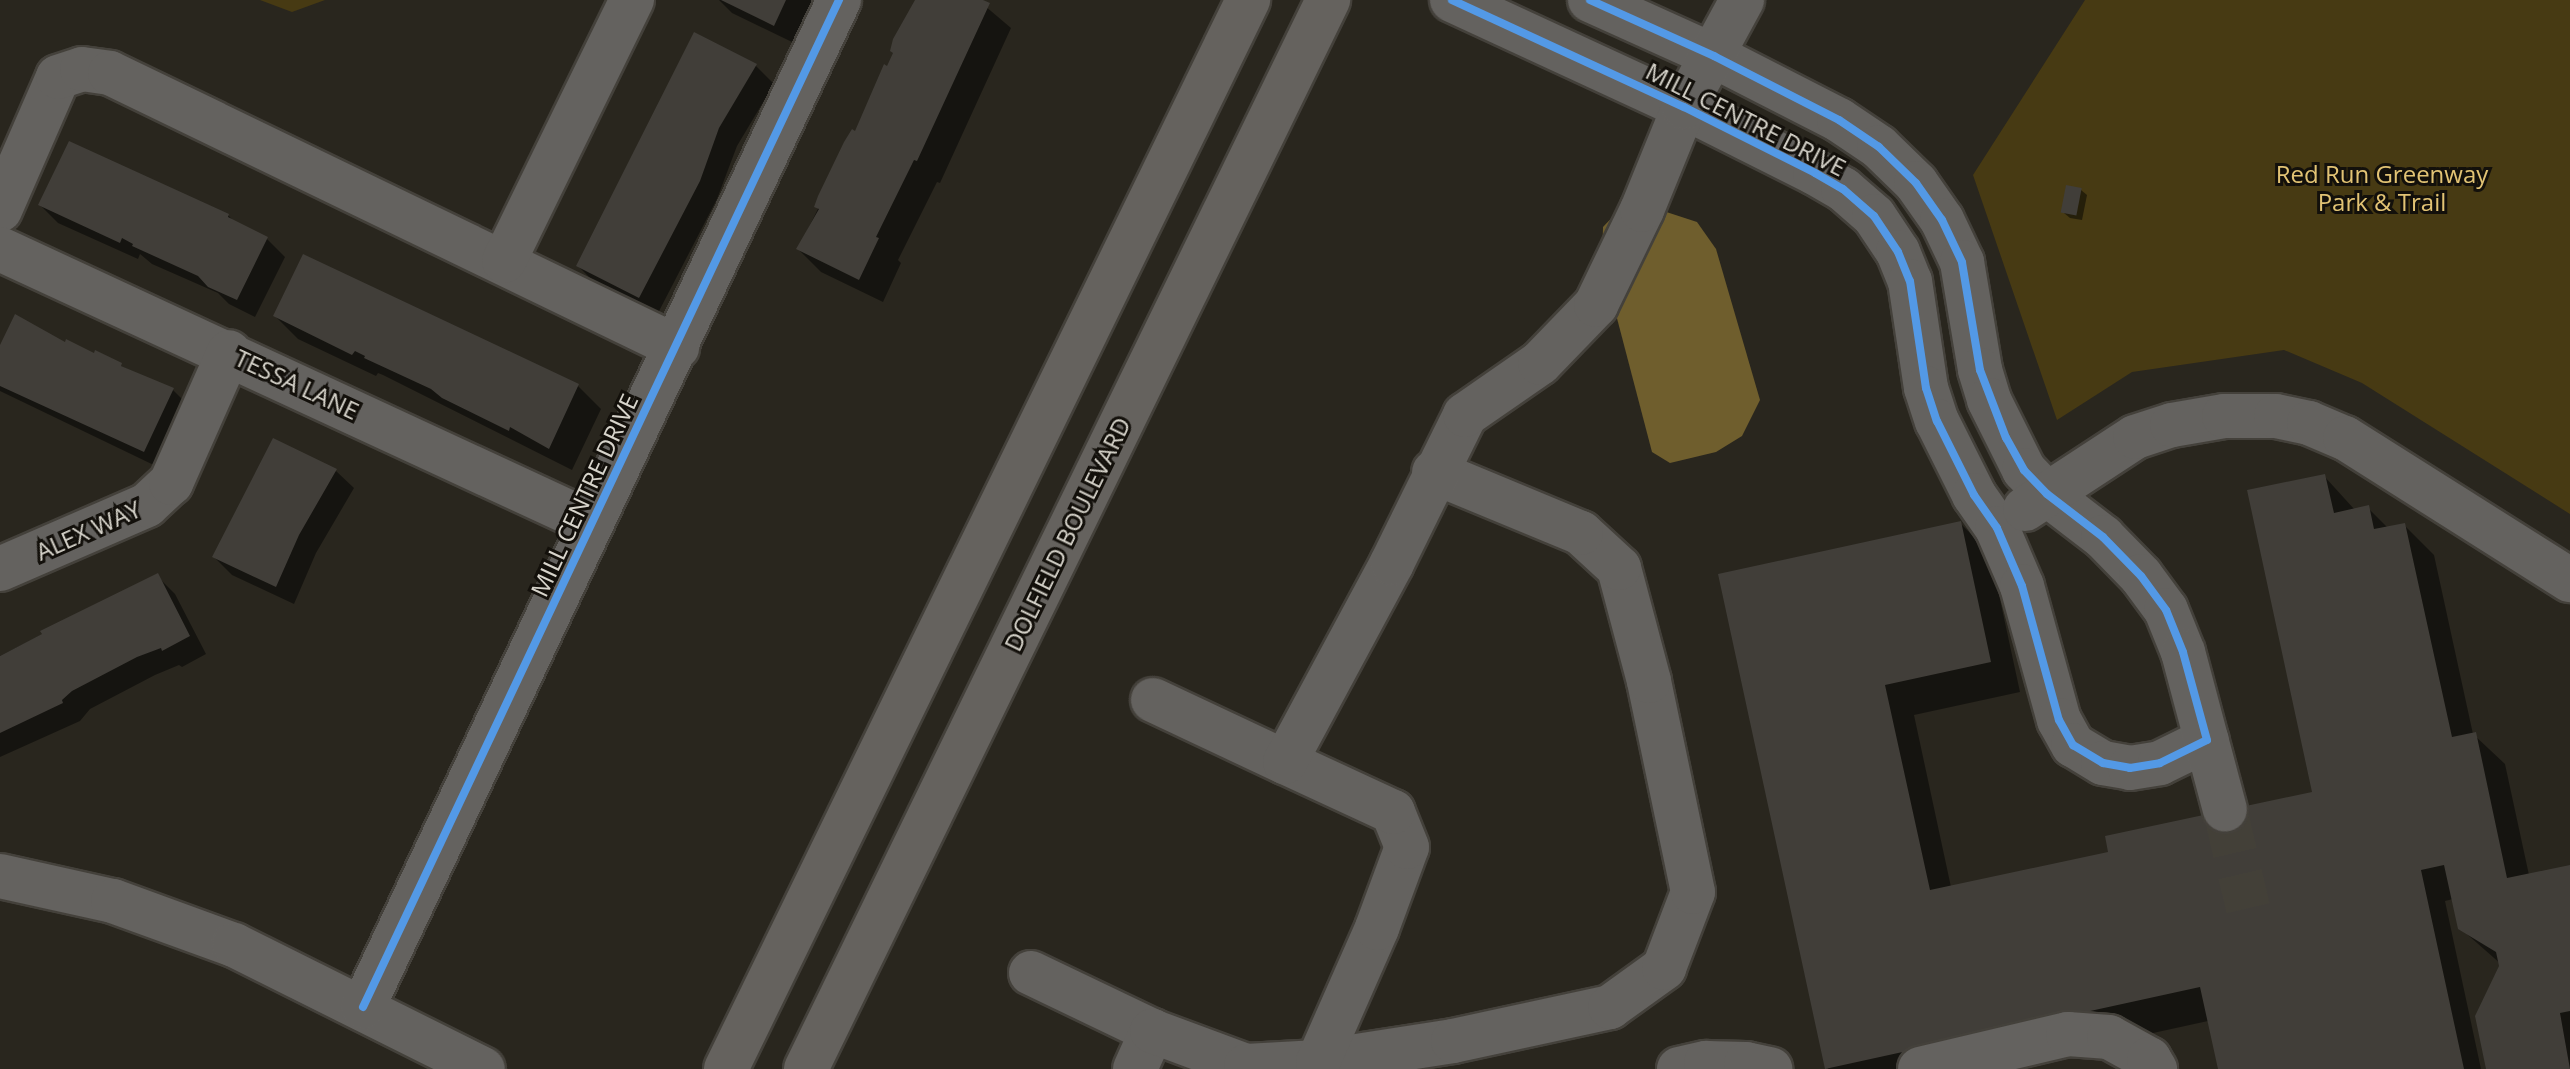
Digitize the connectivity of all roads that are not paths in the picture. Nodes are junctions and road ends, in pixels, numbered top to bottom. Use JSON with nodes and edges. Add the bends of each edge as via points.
{"nodes":[{"id":1,"x":632,"y":0,"type":"edge"},
{"id":2,"x":839,"y":0,"type":"edge"},
{"id":3,"x":1248,"y":0,"type":"edge"},
{"id":4,"x":1328,"y":0,"type":"edge"},
{"id":5,"x":1452,"y":0,"type":"edge"},
{"id":6,"x":1590,"y":0,"type":"edge"},
{"id":7,"x":1742,"y":0,"type":"edge"},
{"id":8,"x":1714,"y":56,"type":"junction"},
{"id":9,"x":1684,"y":107,"type":"junction"},
{"id":10,"x":0,"y":210,"type":"edge"},
{"id":11,"x":0,"y":249,"type":"edge"},
{"id":12,"x":504,"y":261,"type":"junction"},
{"id":13,"x":677,"y":347,"type":"junction"},
{"id":14,"x":229,"y":352,"type":"junction"},
{"id":15,"x":1434,"y":472,"type":"junction"},
{"id":16,"x":2047,"y":494,"type":"junction"},
{"id":17,"x":592,"y":523,"type":"junction"},
{"id":18,"x":1997,"y":528,"type":"junction"},
{"id":19,"x":0,"y":569,"type":"edge"},
{"id":20,"x":2570,"y":580,"type":"edge"},
{"id":21,"x":1153,"y":700,"type":"dead end"},
{"id":22,"x":2207,"y":740,"type":"junction"},
{"id":23,"x":1285,"y":762,"type":"junction"},
{"id":24,"x":2225,"y":810,"type":"tunnel mouth"},
{"id":25,"x":0,"y":876,"type":"edge"},
{"id":26,"x":1031,"y":973,"type":"dead end"},
{"id":27,"x":363,"y":1007,"type":"junction"},
{"id":28,"x":1144,"y":1050,"type":"edge"},
{"id":29,"x":1318,"y":1062,"type":"junction"},
{"id":30,"x":483,"y":1069,"type":"edge"},
{"id":31,"x":726,"y":1069,"type":"edge"},
{"id":32,"x":806,"y":1069,"type":"edge"},
{"id":33,"x":1679,"y":1069,"type":"edge"},
{"id":34,"x":1770,"y":1069,"type":"edge"},
{"id":35,"x":1920,"y":1069,"type":"edge"},
{"id":36,"x":2155,"y":1069,"type":"edge"}],
"edges":[{"from":1,"to":12,"type":"street"},
{"from":2,"to":13,"type":"street","name":"MILL CENTRE DRIVE"},
{"from":3,"to":31,"type":"main road"},
{"from":4,"to":32,"type":"main road","name":"DOLFIELD BOULEVARD"},
{"from":5,"to":9,"type":"street","name":"MILL CENTRE DRIVE"},
{"from":6,"to":8,"type":"street","name":"MILL CENTRE DRIVE"},
{"from":7,"to":8,"type":"street"},
{"from":8,"to":9,"type":"street"},
{"from":8,"to":16,"type":"street","name":"MILL CENTRE DRIVE","via":[[1839,120],[1879,147],[1916,183],[1962,262],[1989,400],[2024,470]]},
{"from":9,"to":15,"type":"street","via":[[1596,305],[1540,363],[1465,415]]},
{"from":9,"to":18,"type":"street","name":"MILL CENTRE DRIVE","via":[[1843,189],[1874,216],[1910,281],[1926,388],[1937,421]]},
{"from":10,"to":12,"type":"street","via":[[58,77],[82,69],[110,73]]},
{"from":11,"to":14,"type":"street","name":"TESSA LANE"},
{"from":12,"to":13,"type":"street"},
{"from":13,"to":17,"type":"street","name":"MILL CENTRE DRIVE"},
{"from":14,"to":17,"type":"street","name":"TESSA LANE"},
{"from":14,"to":19,"type":"street","name":"ALEX WAY","via":[[171,483],[147,505]]},
{"from":15,"to":23,"type":"street","via":[[1392,563]]},
{"from":15,"to":29,"type":"street","via":[[1581,533],[1619,568],[1649,681],[1693,892],[1664,968],[1610,1007],[1453,1041]]},
{"from":16,"to":18,"type":"street"},
{"from":16,"to":20,"type":"street","via":[[2135,437],[2224,416],[2276,416],[2345,438]]},
{"from":16,"to":22,"type":"street","name":"MILL CENTRE DRIVE","via":[[2103,537],[2166,610]]},
{"from":17,"to":27,"type":"street","name":"MILL CENTRE DRIVE"},
{"from":18,"to":22,"type":"street","name":"MILL CENTRE DRIVE","via":[[2022,586],[2059,720],[2073,745],[2103,763],[2130,768],[2160,763]]},
{"from":21,"to":23,"type":"street"},
{"from":22,"to":24,"type":"street"},
{"from":23,"to":29,"type":"street","via":[[1393,812],[1407,847]]},
{"from":25,"to":27,"type":"street","via":[[113,901],[234,945]]},
{"from":26,"to":28,"type":"street"},
{"from":27,"to":30,"type":"street"},
{"from":28,"to":29,"type":"street","via":[[1246,1066]]},
{"from":33,"to":34,"type":"street","via":[[1706,1063]]},
{"from":35,"to":36,"type":"street","via":[[2068,1034],[2109,1037],[2149,1059]]}]}
